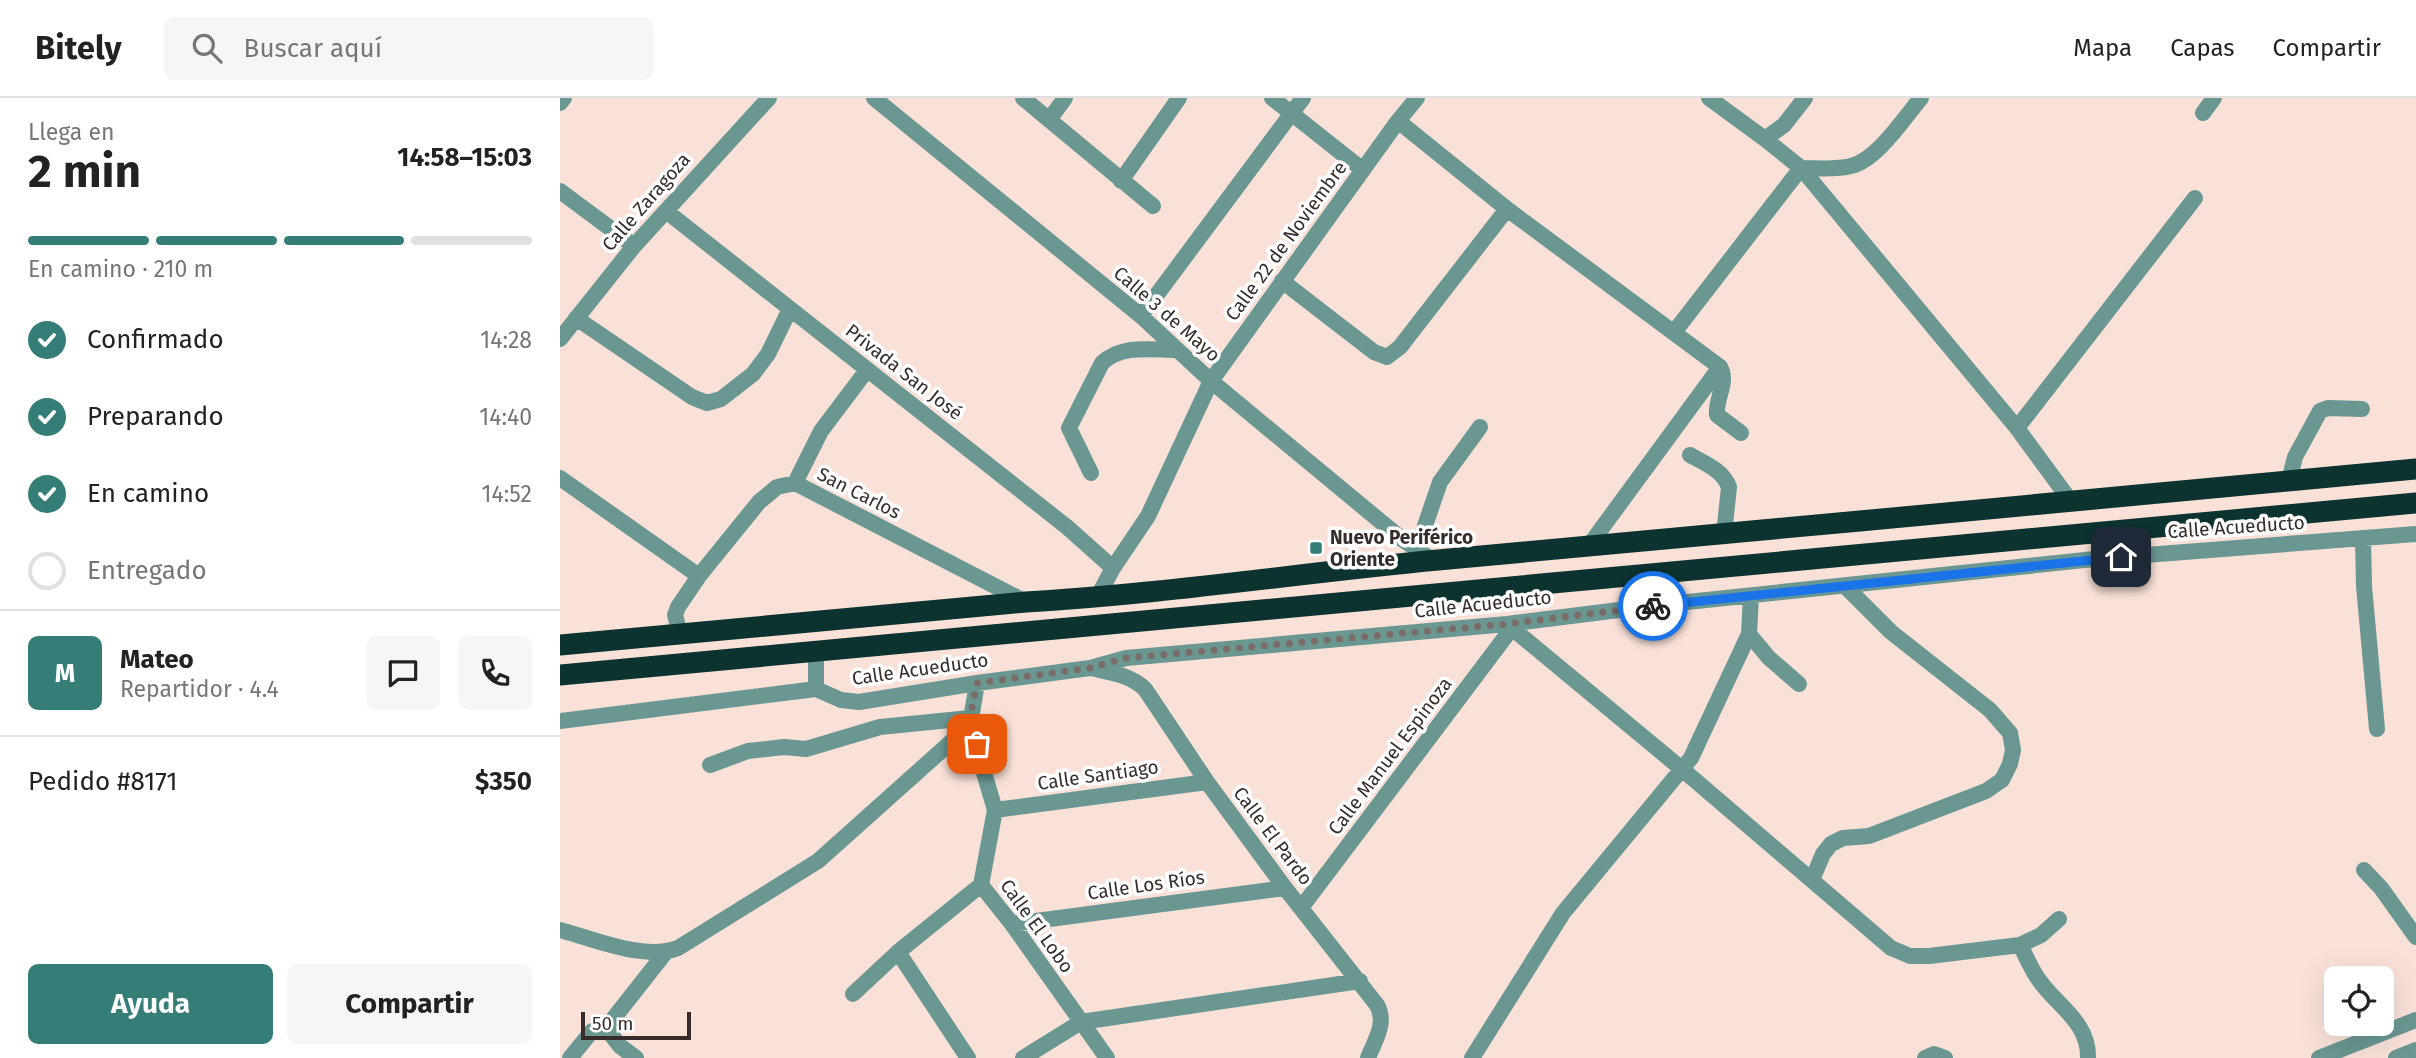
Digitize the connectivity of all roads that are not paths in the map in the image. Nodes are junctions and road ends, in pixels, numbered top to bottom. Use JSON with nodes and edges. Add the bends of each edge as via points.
{"nodes":[{"id":1,"x":564,"y":98,"type":"edge"},
{"id":2,"x":769,"y":98,"type":"edge"},
{"id":3,"x":874,"y":98,"type":"edge"},
{"id":4,"x":1023,"y":98,"type":"edge"},
{"id":5,"x":1065,"y":98,"type":"edge"},
{"id":6,"x":1180,"y":98,"type":"edge"},
{"id":7,"x":1272,"y":98,"type":"edge"},
{"id":8,"x":1303,"y":98,"type":"edge"},
{"id":9,"x":1417,"y":98,"type":"edge"},
{"id":10,"x":1709,"y":98,"type":"edge"},
{"id":11,"x":1805,"y":98,"type":"edge"},
{"id":12,"x":1921,"y":98,"type":"edge"},
{"id":13,"x":2214,"y":98,"type":"edge"},
{"id":14,"x":560,"y":103,"type":"edge"},
{"id":15,"x":2203,"y":113,"type":"dead end"},
{"id":16,"x":1291,"y":114,"type":"junction"},
{"id":17,"x":1049,"y":120,"type":"junction"},
{"id":18,"x":1398,"y":121,"type":"junction"},
{"id":19,"x":1765,"y":139,"type":"junction"},
{"id":20,"x":1801,"y":168,"type":"junction"},
{"id":21,"x":1363,"y":170,"type":"junction"},
{"id":22,"x":1121,"y":181,"type":"junction"},
{"id":23,"x":560,"y":191,"type":"edge"},
{"id":24,"x":2195,"y":198,"type":"dead end"},
{"id":25,"x":1153,"y":206,"type":"dead end"},
{"id":26,"x":1507,"y":209,"type":"junction"},
{"id":27,"x":666,"y":211,"type":"junction"},
{"id":28,"x":634,"y":246,"type":"junction"},
{"id":29,"x":1282,"y":281,"type":"junction"},
{"id":30,"x":790,"y":309,"type":"junction"},
{"id":31,"x":1141,"y":316,"type":"junction"},
{"id":32,"x":566,"y":327,"type":"edge"},
{"id":33,"x":1675,"y":331,"type":"junction"},
{"id":34,"x":1177,"y":349,"type":"junction"},
{"id":35,"x":1720,"y":367,"type":"junction"},
{"id":36,"x":867,"y":370,"type":"junction"},
{"id":37,"x":1212,"y":381,"type":"junction"},
{"id":38,"x":2362,"y":409,"type":"dead end"},
{"id":39,"x":1480,"y":427,"type":"dead end"},
{"id":40,"x":2017,"y":428,"type":"junction"},
{"id":41,"x":1741,"y":433,"type":"dead end"},
{"id":42,"x":1690,"y":455,"type":"dead end"},
{"id":43,"x":2416,"y":468,"type":"edge"},
{"id":44,"x":1091,"y":473,"type":"dead end"},
{"id":45,"x":560,"y":478,"type":"edge"},
{"id":46,"x":2289,"y":481,"type":"junction"},
{"id":47,"x":795,"y":483,"type":"junction"},
{"id":48,"x":2072,"y":503,"type":"junction"},
{"id":49,"x":2416,"y":503,"type":"edge"},
{"id":50,"x":2096,"y":533,"type":"junction"},
{"id":51,"x":1724,"y":534,"type":"junction"},
{"id":52,"x":2416,"y":534,"type":"edge"},
{"id":53,"x":2363,"y":538,"type":"junction"},
{"id":54,"x":1588,"y":547,"type":"junction"},
{"id":55,"x":1425,"y":555,"type":"junction"},
{"id":56,"x":2094,"y":559,"type":"junction"},
{"id":57,"x":1113,"y":568,"type":"junction"},
{"id":58,"x":699,"y":576,"type":"junction"},
{"id":59,"x":1844,"y":586,"type":"junction"},
{"id":60,"x":1751,"y":596,"type":"junction"},
{"id":61,"x":1097,"y":598,"type":"junction"},
{"id":62,"x":1026,"y":603,"type":"junction"},
{"id":63,"x":1509,"y":626,"type":"junction"},
{"id":64,"x":680,"y":634,"type":"junction"},
{"id":65,"x":1749,"y":634,"type":"junction"},
{"id":66,"x":560,"y":645,"type":"edge"},
{"id":67,"x":816,"y":651,"type":"junction"},
{"id":68,"x":1090,"y":668,"type":"junction"},
{"id":69,"x":560,"y":675,"type":"edge"},
{"id":70,"x":977,"y":683,"type":"junction"},
{"id":71,"x":1799,"y":684,"type":"dead end"},
{"id":72,"x":816,"y":689,"type":"junction"},
{"id":73,"x":560,"y":721,"type":"edge"},
{"id":74,"x":970,"y":722,"type":"junction"},
{"id":75,"x":2376,"y":729,"type":"dead end"},
{"id":76,"x":710,"y":765,"type":"dead end"},
{"id":77,"x":1683,"y":770,"type":"junction"},
{"id":78,"x":1207,"y":782,"type":"junction"},
{"id":79,"x":995,"y":810,"type":"junction"},
{"id":80,"x":2364,"y":870,"type":"dead end"},
{"id":81,"x":1812,"y":880,"type":"junction"},
{"id":82,"x":981,"y":886,"type":"junction"},
{"id":83,"x":1285,"y":888,"type":"junction"},
{"id":84,"x":1301,"y":908,"type":"junction"},
{"id":85,"x":2059,"y":919,"type":"dead end"},
{"id":86,"x":1012,"y":924,"type":"junction"},
{"id":87,"x":560,"y":930,"type":"edge"},
{"id":88,"x":2416,"y":937,"type":"edge"},
{"id":89,"x":2020,"y":945,"type":"junction"},
{"id":90,"x":665,"y":953,"type":"junction"},
{"id":91,"x":898,"y":953,"type":"junction"},
{"id":92,"x":1360,"y":981,"type":"junction"},
{"id":93,"x":853,"y":994,"type":"dead end"},
{"id":94,"x":2416,"y":1020,"type":"edge"},
{"id":95,"x":1081,"y":1022,"type":"junction"},
{"id":96,"x":606,"y":1028,"type":"junction"},
{"id":97,"x":2416,"y":1050,"type":"edge"},
{"id":98,"x":2349,"y":1053,"type":"edge"},
{"id":99,"x":570,"y":1058,"type":"edge"},
{"id":100,"x":636,"y":1058,"type":"edge"},
{"id":101,"x":968,"y":1058,"type":"edge"},
{"id":102,"x":1023,"y":1058,"type":"edge"},
{"id":103,"x":1107,"y":1058,"type":"edge"},
{"id":104,"x":1368,"y":1058,"type":"edge"},
{"id":105,"x":1472,"y":1058,"type":"edge"},
{"id":106,"x":1925,"y":1058,"type":"edge"},
{"id":107,"x":1945,"y":1058,"type":"edge"},
{"id":108,"x":2088,"y":1058,"type":"edge"},
{"id":109,"x":2319,"y":1058,"type":"edge"},
{"id":110,"x":2396,"y":1058,"type":"edge"}],
"edges":[{"from":1,"to":14,"type":"street"},
{"from":2,"to":27,"type":"street","name":"Calle Zaragoza"},
{"from":3,"to":31,"type":"street","name":"Calle 3 de Mayo"},
{"from":4,"to":17,"type":"street"},
{"from":5,"to":17,"type":"street"},
{"from":6,"to":22,"type":"street"},
{"from":7,"to":16,"type":"street"},
{"from":8,"to":16,"type":"street"},
{"from":9,"to":18,"type":"street","name":"Calle 22 de Noviembre"},
{"from":10,"to":19,"type":"street"},
{"from":11,"to":19,"type":"street","via":[[1784,125]]},
{"from":12,"to":20,"type":"street","via":[[1867,159],[1851,166]]},
{"from":13,"to":15,"type":"street"},
{"from":16,"to":21,"type":"street"},
{"from":16,"to":31,"type":"street"},
{"from":17,"to":22,"type":"street"},
{"from":18,"to":21,"type":"street","name":"Calle 22 de Noviembre"},
{"from":18,"to":26,"type":"street"},
{"from":19,"to":20,"type":"street"},
{"from":20,"to":33,"type":"street"},
{"from":20,"to":40,"type":"street"},
{"from":21,"to":29,"type":"street","name":"Calle 22 de Noviembre"},
{"from":22,"to":25,"type":"street"},
{"from":23,"to":28,"type":"street"},
{"from":24,"to":40,"type":"street"},
{"from":26,"to":29,"type":"street","via":[[1400,347],[1387,357],[1374,352]]},
{"from":26,"to":33,"type":"street"},
{"from":27,"to":28,"type":"street","name":"Calle Zaragoza"},
{"from":27,"to":30,"type":"street","name":"Privada San José"},
{"from":28,"to":32,"type":"street","name":"Calle Zaragoza"},
{"from":29,"to":37,"type":"street","name":"Calle 22 de Noviembre"},
{"from":30,"to":32,"type":"street","via":[[762,365],[721,399],[707,402]]},
{"from":30,"to":36,"type":"street","name":"Privada San José"},
{"from":31,"to":34,"type":"street","name":"Calle 3 de Mayo"},
{"from":33,"to":35,"type":"street"},
{"from":34,"to":37,"type":"street","name":"Calle 3 de Mayo"},
{"from":34,"to":44,"type":"street","via":[[1122,350],[1102,363],[1069,428]]},
{"from":35,"to":41,"type":"street","via":[[1724,380],[1717,415]]},
{"from":35,"to":54,"type":"street"},
{"from":36,"to":47,"type":"street","via":[[821,431]]},
{"from":36,"to":57,"type":"street","name":"Privada San José"},
{"from":37,"to":55,"type":"street","name":"Calle 3 de Mayo"},
{"from":37,"to":57,"type":"street","name":"Calle 22 de Noviembre","via":[[1148,516]]},
{"from":38,"to":46,"type":"street","via":[[2320,411],[2295,457]]},
{"from":39,"to":55,"type":"street","via":[[1440,482]]},
{"from":40,"to":48,"type":"street"},
{"from":42,"to":51,"type":"street","via":[[1726,480]]},
{"from":43,"to":46,"type":"highway"},
{"from":45,"to":58,"type":"street"},
{"from":46,"to":48,"type":"highway"},
{"from":47,"to":58,"type":"street","name":"San Carlos","via":[[777,487],[759,502]]},
{"from":47,"to":62,"type":"street","name":"San Carlos"},
{"from":48,"to":51,"type":"highway"},
{"from":49,"to":50,"type":"highway"},
{"from":50,"to":56,"type":"street"},
{"from":50,"to":67,"type":"highway"},
{"from":51,"to":54,"type":"highway"},
{"from":52,"to":53,"type":"street","name":"Calle Acueducto"},
{"from":53,"to":56,"type":"street","name":"Calle Acueducto"},
{"from":53,"to":75,"type":"street"},
{"from":54,"to":55,"type":"highway"},
{"from":55,"to":61,"type":"highway"},
{"from":56,"to":59,"type":"street","name":"Calle Acueducto"},
{"from":57,"to":61,"type":"street","name":"Calle 22 de Noviembre"},
{"from":58,"to":64,"type":"street","name":"San Carlos","via":[[675,615]]},
{"from":59,"to":60,"type":"street","name":"Calle Acueducto"},
{"from":59,"to":81,"type":"street","via":[[1891,632],[1990,710],[2010,733],[2013,750],[2002,780],[1986,792],[1869,836],[1831,844]]},
{"from":60,"to":63,"type":"street","name":"Calle Acueducto"},
{"from":60,"to":65,"type":"street"},
{"from":61,"to":62,"type":"highway"},
{"from":62,"to":64,"type":"highway"},
{"from":63,"to":68,"type":"street","name":"Calle Acueducto","via":[[1126,658]]},
{"from":63,"to":77,"type":"street"},
{"from":63,"to":84,"type":"street","name":"Calle Manuel Espinoza"},
{"from":64,"to":66,"type":"highway"},
{"from":65,"to":71,"type":"street"},
{"from":65,"to":77,"type":"street"},
{"from":67,"to":69,"type":"highway"},
{"from":67,"to":72,"type":"street"},
{"from":68,"to":70,"type":"street","name":"Calle Acueducto"},
{"from":68,"to":78,"type":"street","name":"Calle El Pardo","via":[[1137,681]]},
{"from":70,"to":72,"type":"street","name":"Calle Acueducto","via":[[859,702]]},
{"from":70,"to":74,"type":"street","name":"Calle El Lobo"},
{"from":72,"to":73,"type":"street","name":"Calle Acueducto"},
{"from":74,"to":76,"type":"street","via":[[880,727],[806,749],[748,751]]},
{"from":74,"to":79,"type":"street","name":"Calle El Lobo"},
{"from":74,"to":90,"type":"street","via":[[818,861]]},
{"from":77,"to":81,"type":"street"},
{"from":77,"to":105,"type":"street","via":[[1563,913]]},
{"from":78,"to":79,"type":"street","name":"Calle Santiago"},
{"from":78,"to":83,"type":"street","name":"Calle El Pardo"},
{"from":79,"to":82,"type":"street","name":"Calle El Lobo"},
{"from":80,"to":88,"type":"street"},
{"from":81,"to":89,"type":"street","via":[[1891,948],[1910,956]]},
{"from":82,"to":86,"type":"street","name":"Calle El Lobo"},
{"from":82,"to":91,"type":"street"},
{"from":83,"to":84,"type":"street","name":"Calle El Pardo"},
{"from":83,"to":86,"type":"street","name":"Calle Los Ríos"},
{"from":84,"to":92,"type":"street","name":"Calle El Pardo"},
{"from":85,"to":89,"type":"street"},
{"from":86,"to":95,"type":"street","name":"Calle El Lobo"},
{"from":87,"to":90,"type":"street"},
{"from":89,"to":108,"type":"street","via":[[2038,979],[2082,1027]]},
{"from":90,"to":96,"type":"street"},
{"from":91,"to":93,"type":"street"},
{"from":91,"to":101,"type":"street"},
{"from":92,"to":95,"type":"street"},
{"from":92,"to":104,"type":"street","name":"Calle El Pardo","via":[[1382,1014]]},
{"from":94,"to":98,"type":"street"},
{"from":95,"to":102,"type":"street"},
{"from":95,"to":103,"type":"street","name":"Calle El Lobo"},
{"from":96,"to":99,"type":"street","via":[[592,1031]]},
{"from":96,"to":100,"type":"street"},
{"from":97,"to":110,"type":"street"},
{"from":98,"to":109,"type":"street"},
{"from":106,"to":107,"type":"street","via":[[1934,1054]]}]}
